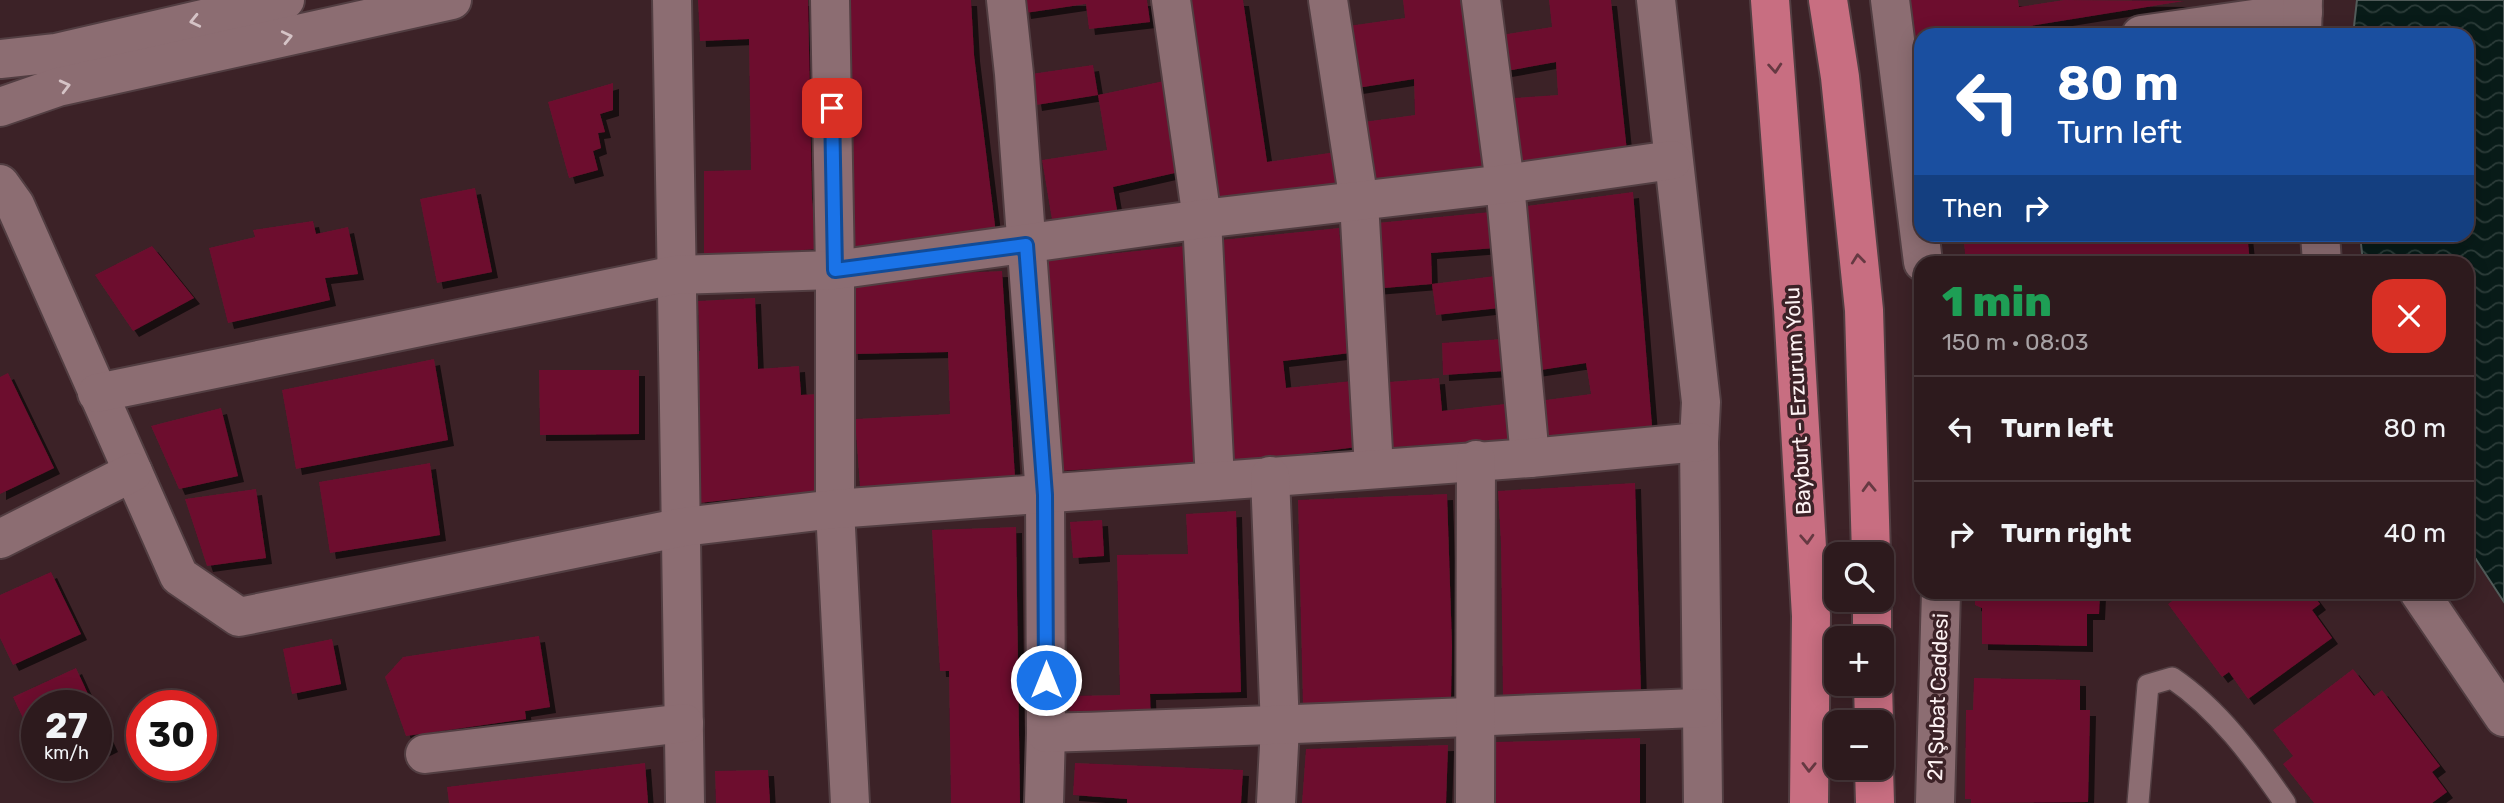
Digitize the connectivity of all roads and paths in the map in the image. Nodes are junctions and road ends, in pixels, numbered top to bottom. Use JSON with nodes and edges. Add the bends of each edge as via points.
{"nodes":[{"id":1,"x":285,"y":0,"type":"edge"},
{"id":2,"x":452,"y":0,"type":"edge"},
{"id":3,"x":672,"y":0,"type":"edge"},
{"id":4,"x":830,"y":0,"type":"edge"},
{"id":5,"x":1006,"y":0,"type":"edge"},
{"id":6,"x":1171,"y":0,"type":"edge"},
{"id":7,"x":1328,"y":0,"type":"edge"},
{"id":8,"x":1481,"y":0,"type":"edge"},
{"id":9,"x":1656,"y":0,"type":"edge"},
{"id":10,"x":1770,"y":0,"type":"edge"},
{"id":11,"x":1828,"y":0,"type":"edge"},
{"id":12,"x":1890,"y":0,"type":"edge"},
{"id":13,"x":2302,"y":16,"type":"edge"},
{"id":14,"x":2200,"y":28,"type":"edge"},
{"id":15,"x":0,"y":59,"type":"edge"},
{"id":16,"x":1910,"y":68,"type":"edge"},
{"id":17,"x":0,"y":107,"type":"edge"},
{"id":18,"x":1914,"y":128,"type":"edge"},
{"id":19,"x":1672,"y":160,"type":"junction"},
{"id":20,"x":0,"y":184,"type":"edge"},
{"id":21,"x":1505,"y":184,"type":"junction"},
{"id":22,"x":1359,"y":202,"type":"junction"},
{"id":23,"x":1202,"y":219,"type":"junction"},
{"id":24,"x":1026,"y":245,"type":"junction"},
{"id":25,"x":835,"y":270,"type":"junction"},
{"id":26,"x":675,"y":275,"type":"junction"},
{"id":27,"x":97,"y":393,"type":"junction"},
{"id":28,"x":1699,"y":442,"type":"junction"},
{"id":29,"x":1530,"y":458,"type":"junction"},
{"id":30,"x":1476,"y":460,"type":"junction"},
{"id":31,"x":1374,"y":469,"type":"junction"},
{"id":32,"x":133,"y":472,"type":"junction"},
{"id":33,"x":1270,"y":476,"type":"junction"},
{"id":34,"x":1215,"y":481,"type":"junction"},
{"id":35,"x":1045,"y":495,"type":"junction"},
{"id":36,"x":835,"y":509,"type":"junction"},
{"id":37,"x":683,"y":527,"type":"junction"},
{"id":38,"x":0,"y":539,"type":"edge"},
{"id":39,"x":1871,"y":542,"type":"edge"},
{"id":40,"x":1941,"y":599,"type":"edge"},
{"id":41,"x":2424,"y":599,"type":"edge"},
{"id":42,"x":1701,"y":708,"type":"junction"},
{"id":43,"x":1477,"y":715,"type":"junction"},
{"id":44,"x":2504,"y":717,"type":"edge"},
{"id":45,"x":684,"y":723,"type":"junction"},
{"id":46,"x":1280,"y":727,"type":"junction"},
{"id":47,"x":1046,"y":733,"type":"junction"},
{"id":48,"x":425,"y":754,"type":"dead end"},
{"id":49,"x":1874,"y":780,"type":"edge"},
{"id":50,"x":685,"y":803,"type":"edge"},
{"id":51,"x":850,"y":803,"type":"edge"},
{"id":52,"x":1044,"y":803,"type":"edge"},
{"id":53,"x":1276,"y":803,"type":"edge"},
{"id":54,"x":1475,"y":803,"type":"edge"},
{"id":55,"x":1703,"y":803,"type":"edge"},
{"id":56,"x":1809,"y":803,"type":"edge"},
{"id":57,"x":1875,"y":803,"type":"edge"},
{"id":58,"x":1935,"y":803,"type":"edge"},
{"id":59,"x":2138,"y":803,"type":"edge"},
{"id":60,"x":2286,"y":803,"type":"edge"}],
"edges":[{"from":1,"to":15,"type":"street","one_way":true,"via":[[56,52]]},
{"from":17,"to":2,"type":"street","one_way":true,"via":[[58,88]]},
{"from":3,"to":26,"type":"street"},
{"from":4,"to":25,"type":"street"},
{"from":5,"to":24,"type":"street"},
{"from":6,"to":23,"type":"street"},
{"from":7,"to":22,"type":"street"},
{"from":8,"to":21,"type":"street"},
{"from":9,"to":19,"type":"street"},
{"from":10,"to":56,"type":"highway","name":"Bayburt - Erzurum Yolu","one_way":true,"via":[[1811,617]]},
{"from":39,"to":11,"type":"highway","one_way":true,"via":[[1864,310]]},
{"from":12,"to":16,"type":"street"},
{"from":13,"to":14,"type":"street"},
{"from":16,"to":18,"type":"street"},
{"from":19,"to":21,"type":"street"},
{"from":19,"to":28,"type":"street","via":[[1701,402]]},
{"from":20,"to":27,"type":"street","via":[[15,205]]},
{"from":21,"to":22,"type":"street"},
{"from":21,"to":29,"type":"street"},
{"from":22,"to":23,"type":"street"},
{"from":22,"to":31,"type":"street"},
{"from":23,"to":24,"type":"street"},
{"from":23,"to":34,"type":"street"},
{"from":24,"to":25,"type":"street"},
{"from":24,"to":35,"type":"street"},
{"from":25,"to":26,"type":"street"},
{"from":25,"to":36,"type":"street"},
{"from":26,"to":27,"type":"street"},
{"from":26,"to":37,"type":"street"},
{"from":27,"to":32,"type":"street"},
{"from":28,"to":29,"type":"street"},
{"from":28,"to":42,"type":"street"},
{"from":29,"to":30,"type":"street"},
{"from":30,"to":31,"type":"street"},
{"from":30,"to":43,"type":"street"},
{"from":31,"to":33,"type":"street"},
{"from":32,"to":37,"type":"street","via":[[179,576],[239,617]]},
{"from":32,"to":38,"type":"street"},
{"from":33,"to":34,"type":"street"},
{"from":33,"to":46,"type":"street"},
{"from":34,"to":35,"type":"street"},
{"from":35,"to":36,"type":"street"},
{"from":35,"to":47,"type":"street"},
{"from":36,"to":37,"type":"street"},
{"from":36,"to":51,"type":"street"},
{"from":37,"to":45,"type":"street"},
{"from":40,"to":58,"type":"street","name":"21 Şubat Caddesi"},
{"from":41,"to":44,"type":"street"},
{"from":42,"to":43,"type":"street"},
{"from":42,"to":55,"type":"street"},
{"from":43,"to":46,"type":"street"},
{"from":43,"to":54,"type":"street"},
{"from":45,"to":48,"type":"street"},
{"from":45,"to":50,"type":"street"},
{"from":46,"to":47,"type":"street"},
{"from":46,"to":53,"type":"street"},
{"from":47,"to":52,"type":"street"},
{"from":49,"to":57,"type":"highway"},
{"from":59,"to":60,"type":"lane","via":[[2148,685],[2172,678],[2196,694]]}]}
